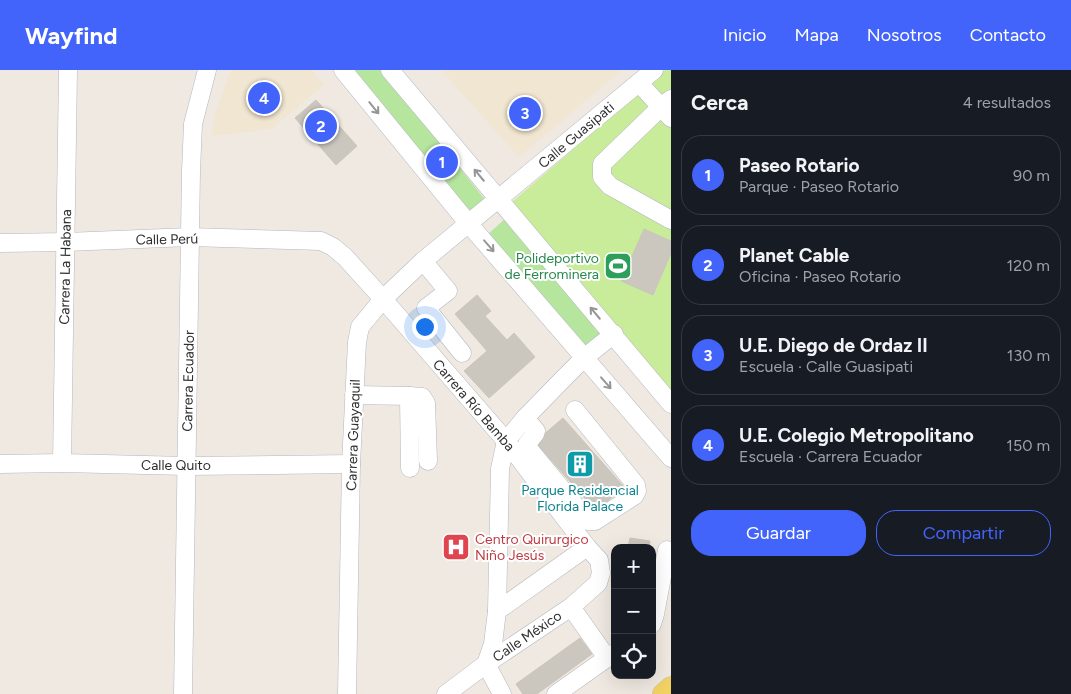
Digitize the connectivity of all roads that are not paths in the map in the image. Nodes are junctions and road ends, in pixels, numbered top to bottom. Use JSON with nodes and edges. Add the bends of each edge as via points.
{"nodes":[{"id":1,"x":68,"y":70,"type":"edge"},
{"id":2,"x":207,"y":70,"type":"edge"},
{"id":3,"x":343,"y":70,"type":"edge"},
{"id":4,"x":390,"y":70,"type":"edge"},
{"id":5,"x":654,"y":70,"type":"edge"},
{"id":6,"x":638,"y":83,"type":"junction"},
{"id":7,"x":668,"y":108,"type":"edge"},
{"id":8,"x":499,"y":199,"type":"junction"},
{"id":9,"x":671,"y":220,"type":"edge"},
{"id":10,"x":468,"y":223,"type":"junction"},
{"id":11,"x":190,"y":238,"type":"junction"},
{"id":12,"x":66,"y":242,"type":"junction"},
{"id":13,"x":0,"y":243,"type":"edge"},
{"id":14,"x":333,"y":247,"type":"joint"},
{"id":15,"x":422,"y":261,"type":"junction"},
{"id":16,"x":383,"y":299,"type":"junction"},
{"id":17,"x":614,"y":334,"type":"junction"},
{"id":18,"x":462,"y":352,"type":"dead end"},
{"id":19,"x":584,"y":358,"type":"junction"},
{"id":20,"x":354,"y":396,"type":"junction"},
{"id":21,"x":409,"y":396,"type":"junction"},
{"id":22,"x":671,"y":404,"type":"edge"},
{"id":23,"x":575,"y":410,"type":"dead end"},
{"id":24,"x":525,"y":418,"type":"junction"},
{"id":25,"x":506,"y":441,"type":"junction"},
{"id":26,"x":671,"y":458,"type":"edge"},
{"id":27,"x":428,"y":461,"type":"dead end"},
{"id":28,"x":62,"y":463,"type":"junction"},
{"id":29,"x":0,"y":464,"type":"edge"},
{"id":30,"x":351,"y":464,"type":"junction"},
{"id":31,"x":187,"y":466,"type":"junction"},
{"id":32,"x":410,"y":468,"type":"dead end"},
{"id":33,"x":587,"y":547,"type":"junction"},
{"id":34,"x":667,"y":550,"type":"dead end"},
{"id":35,"x":601,"y":573,"type":"joint"},
{"id":36,"x":571,"y":607,"type":"junction"},
{"id":37,"x":656,"y":609,"type":"edge"},
{"id":38,"x":497,"y":611,"type":"junction"},
{"id":39,"x":611,"y":656,"type":"edge"},
{"id":40,"x":486,"y":664,"type":"junction"},
{"id":41,"x":671,"y":687,"type":"edge"},
{"id":42,"x":183,"y":694,"type":"edge"},
{"id":43,"x":347,"y":694,"type":"edge"},
{"id":44,"x":446,"y":694,"type":"edge"},
{"id":45,"x":502,"y":694,"type":"edge"},
{"id":46,"x":556,"y":694,"type":"edge"},
{"id":47,"x":663,"y":694,"type":"edge"}],
"edges":[{"from":1,"to":12,"type":"street","name":"Carrera La Habana"},
{"from":2,"to":11,"type":"street","name":"Carrera Ecuador","via":[[193,124]]},
{"from":3,"to":10,"type":"street","one_way":true},
{"from":8,"to":4,"type":"street","one_way":true},
{"from":5,"to":6,"type":"street","name":"Calle Guasipati"},
{"from":6,"to":7,"type":"street"},
{"from":6,"to":8,"type":"street","name":"Calle Guasipati"},
{"from":7,"to":9,"type":"street","via":[[602,164],[602,177],[610,186]]},
{"from":8,"to":10,"type":"street","name":"Calle Guasipati"},
{"from":17,"to":8,"type":"street","one_way":true},
{"from":10,"to":15,"type":"street","name":"Carrera Guayaquil"},
{"from":10,"to":19,"type":"street","one_way":true},
{"from":11,"to":12,"type":"street","name":"Calle Perú"},
{"from":11,"to":14,"type":"street","name":"Calle Perú","via":[[321,241]]},
{"from":11,"to":31,"type":"street","name":"Carrera Ecuador"},
{"from":12,"to":13,"type":"street","name":"Calle Perú"},
{"from":12,"to":28,"type":"street","name":"Carrera La Habana"},
{"from":14,"to":16,"type":"street","name":"Carrera Río Bamba"},
{"from":15,"to":16,"type":"street","name":"Carrera Guayaquil"},
{"from":15,"to":18,"type":"street","via":[[448,290],[426,308]]},
{"from":16,"to":20,"type":"street","name":"Carrera Guayaquil","via":[[360,327]]},
{"from":16,"to":25,"type":"street","name":"Carrera Río Bamba"},
{"from":17,"to":19,"type":"street"},
{"from":17,"to":22,"type":"street"},
{"from":19,"to":24,"type":"street"},
{"from":19,"to":26,"type":"street","one_way":true},
{"from":20,"to":21,"type":"street"},
{"from":20,"to":30,"type":"street","name":"Carrera Guayaquil"},
{"from":21,"to":27,"type":"street","via":[[422,397],[426,403]]},
{"from":21,"to":32,"type":"street"},
{"from":23,"to":24,"type":"street","via":[[637,490],[634,496],[595,521],[588,521],[528,448],[527,444],[536,430]]},
{"from":24,"to":25,"type":"street"},
{"from":25,"to":33,"type":"street","name":"Carrera Río Bamba"},
{"from":25,"to":38,"type":"street","via":[[500,468]]},
{"from":28,"to":29,"type":"street","name":"Calle Quito"},
{"from":28,"to":31,"type":"street","name":"Calle Quito"},
{"from":30,"to":31,"type":"street","name":"Calle Quito"},
{"from":30,"to":43,"type":"street","name":"Carrera Guayaquil"},
{"from":31,"to":42,"type":"street","name":"Carrera Ecuador"},
{"from":33,"to":35,"type":"street","name":"Carrera Río Bamba","via":[[599,560]]},
{"from":33,"to":38,"type":"street"},
{"from":34,"to":37,"type":"street"},
{"from":35,"to":36,"type":"street","name":"Calle México","via":[[598,582]]},
{"from":36,"to":39,"type":"street"},
{"from":36,"to":40,"type":"street","name":"Calle México"},
{"from":38,"to":40,"type":"street","via":[[493,644]]},
{"from":39,"to":46,"type":"street"},
{"from":40,"to":44,"type":"street","name":"Calle México"},
{"from":40,"to":45,"type":"street"},
{"from":41,"to":47,"type":"main road"}]}
